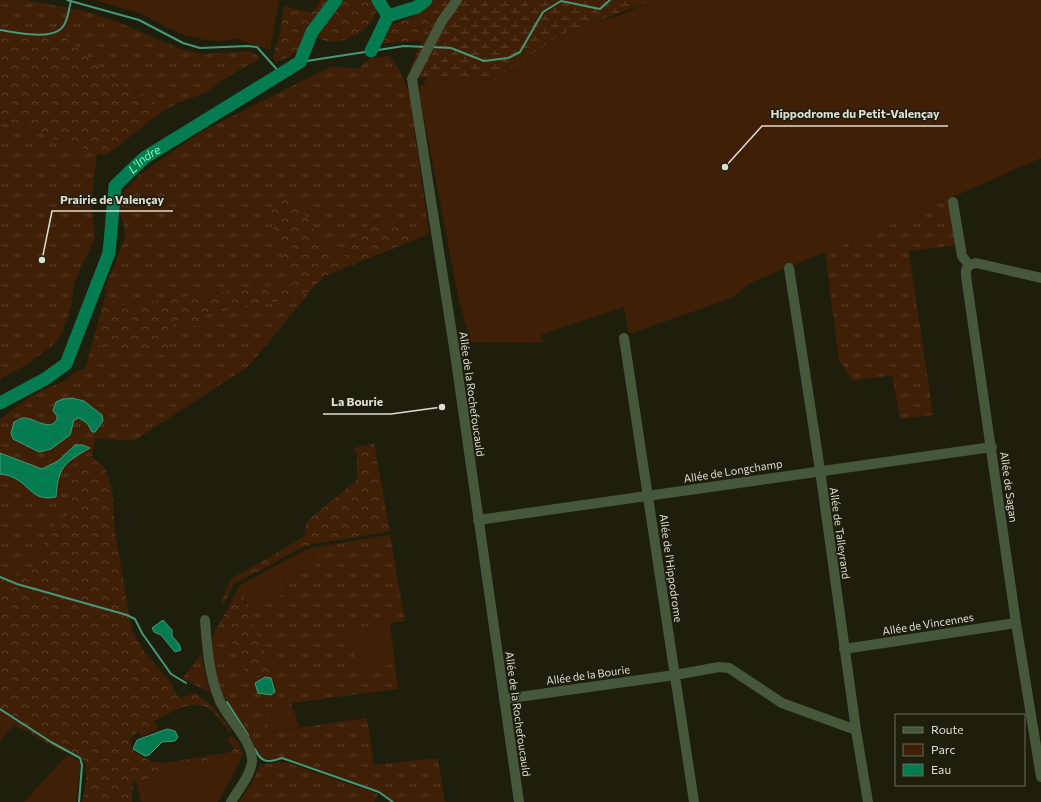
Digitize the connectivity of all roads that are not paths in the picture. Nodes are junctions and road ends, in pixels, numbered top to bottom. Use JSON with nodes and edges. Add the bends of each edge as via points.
{"nodes":[{"id":1,"x":457,"y":0,"type":"edge"},
{"id":2,"x":953,"y":202,"type":"dead end"},
{"id":3,"x":969,"y":265,"type":"junction"},
{"id":4,"x":789,"y":268,"type":"dead end"},
{"id":5,"x":1041,"y":278,"type":"edge"},
{"id":6,"x":624,"y":338,"type":"dead end"},
{"id":7,"x":992,"y":447,"type":"junction"},
{"id":8,"x":820,"y":470,"type":"junction"},
{"id":9,"x":649,"y":496,"type":"junction"},
{"id":10,"x":478,"y":520,"type":"junction"},
{"id":11,"x":205,"y":620,"type":"dead end"},
{"id":12,"x":1016,"y":623,"type":"junction"},
{"id":13,"x":844,"y":649,"type":"junction"},
{"id":14,"x":675,"y":676,"type":"junction"},
{"id":15,"x":504,"y":699,"type":"junction"},
{"id":16,"x":856,"y":730,"type":"junction"},
{"id":17,"x":1039,"y":749,"type":"edge"},
{"id":18,"x":1041,"y":777,"type":"edge"},
{"id":19,"x":231,"y":802,"type":"edge"},
{"id":20,"x":519,"y":802,"type":"edge"},
{"id":21,"x":694,"y":802,"type":"edge"},
{"id":22,"x":868,"y":802,"type":"edge"}],
"edges":[{"from":1,"to":10,"type":"street","name":"Allée de la Rochefoucauld","via":[[442,20],[412,79]]},
{"from":2,"to":3,"type":"street","via":[[962,256]]},
{"from":3,"to":5,"type":"street","via":[[976,263]]},
{"from":3,"to":7,"type":"street","name":"Allée de Sagan","via":[[966,276]]},
{"from":4,"to":8,"type":"street","name":"Allée de Talleyrand"},
{"from":6,"to":9,"type":"street","name":"Allée de l'Hippodrome"},
{"from":7,"to":8,"type":"street","name":"Allée de Longchamp"},
{"from":7,"to":12,"type":"street","name":"Allée de Sagan"},
{"from":8,"to":9,"type":"street","name":"Allée de Longchamp"},
{"from":8,"to":13,"type":"street","name":"Allée de Talleyrand"},
{"from":9,"to":10,"type":"street","name":"Allée de Longchamp"},
{"from":9,"to":14,"type":"street","name":"Allée de l'Hippodrome"},
{"from":10,"to":15,"type":"street","name":"Allée de la Rochefoucauld"},
{"from":11,"to":19,"type":"street","via":[[208,657],[219,701],[242,735],[251,754],[252,762],[248,774]]},
{"from":12,"to":13,"type":"street","name":"Allée de Vincennes"},
{"from":12,"to":17,"type":"street","name":"Allée de Sagan"},
{"from":13,"to":16,"type":"street","name":"Allée de Talleyrand"},
{"from":14,"to":15,"type":"street","name":"Allée de la Bourie"},
{"from":14,"to":16,"type":"street","name":"Allée de la Bourie","via":[[719,667],[729,668],[782,704]]},
{"from":14,"to":21,"type":"street","name":"Allée de l'Hippodrome"},
{"from":15,"to":20,"type":"street","name":"Allée de la Rochefoucauld"},
{"from":16,"to":22,"type":"street","name":"Allée de Talleyrand"},
{"from":17,"to":18,"type":"street","name":"Allée de Sagan"}]}
